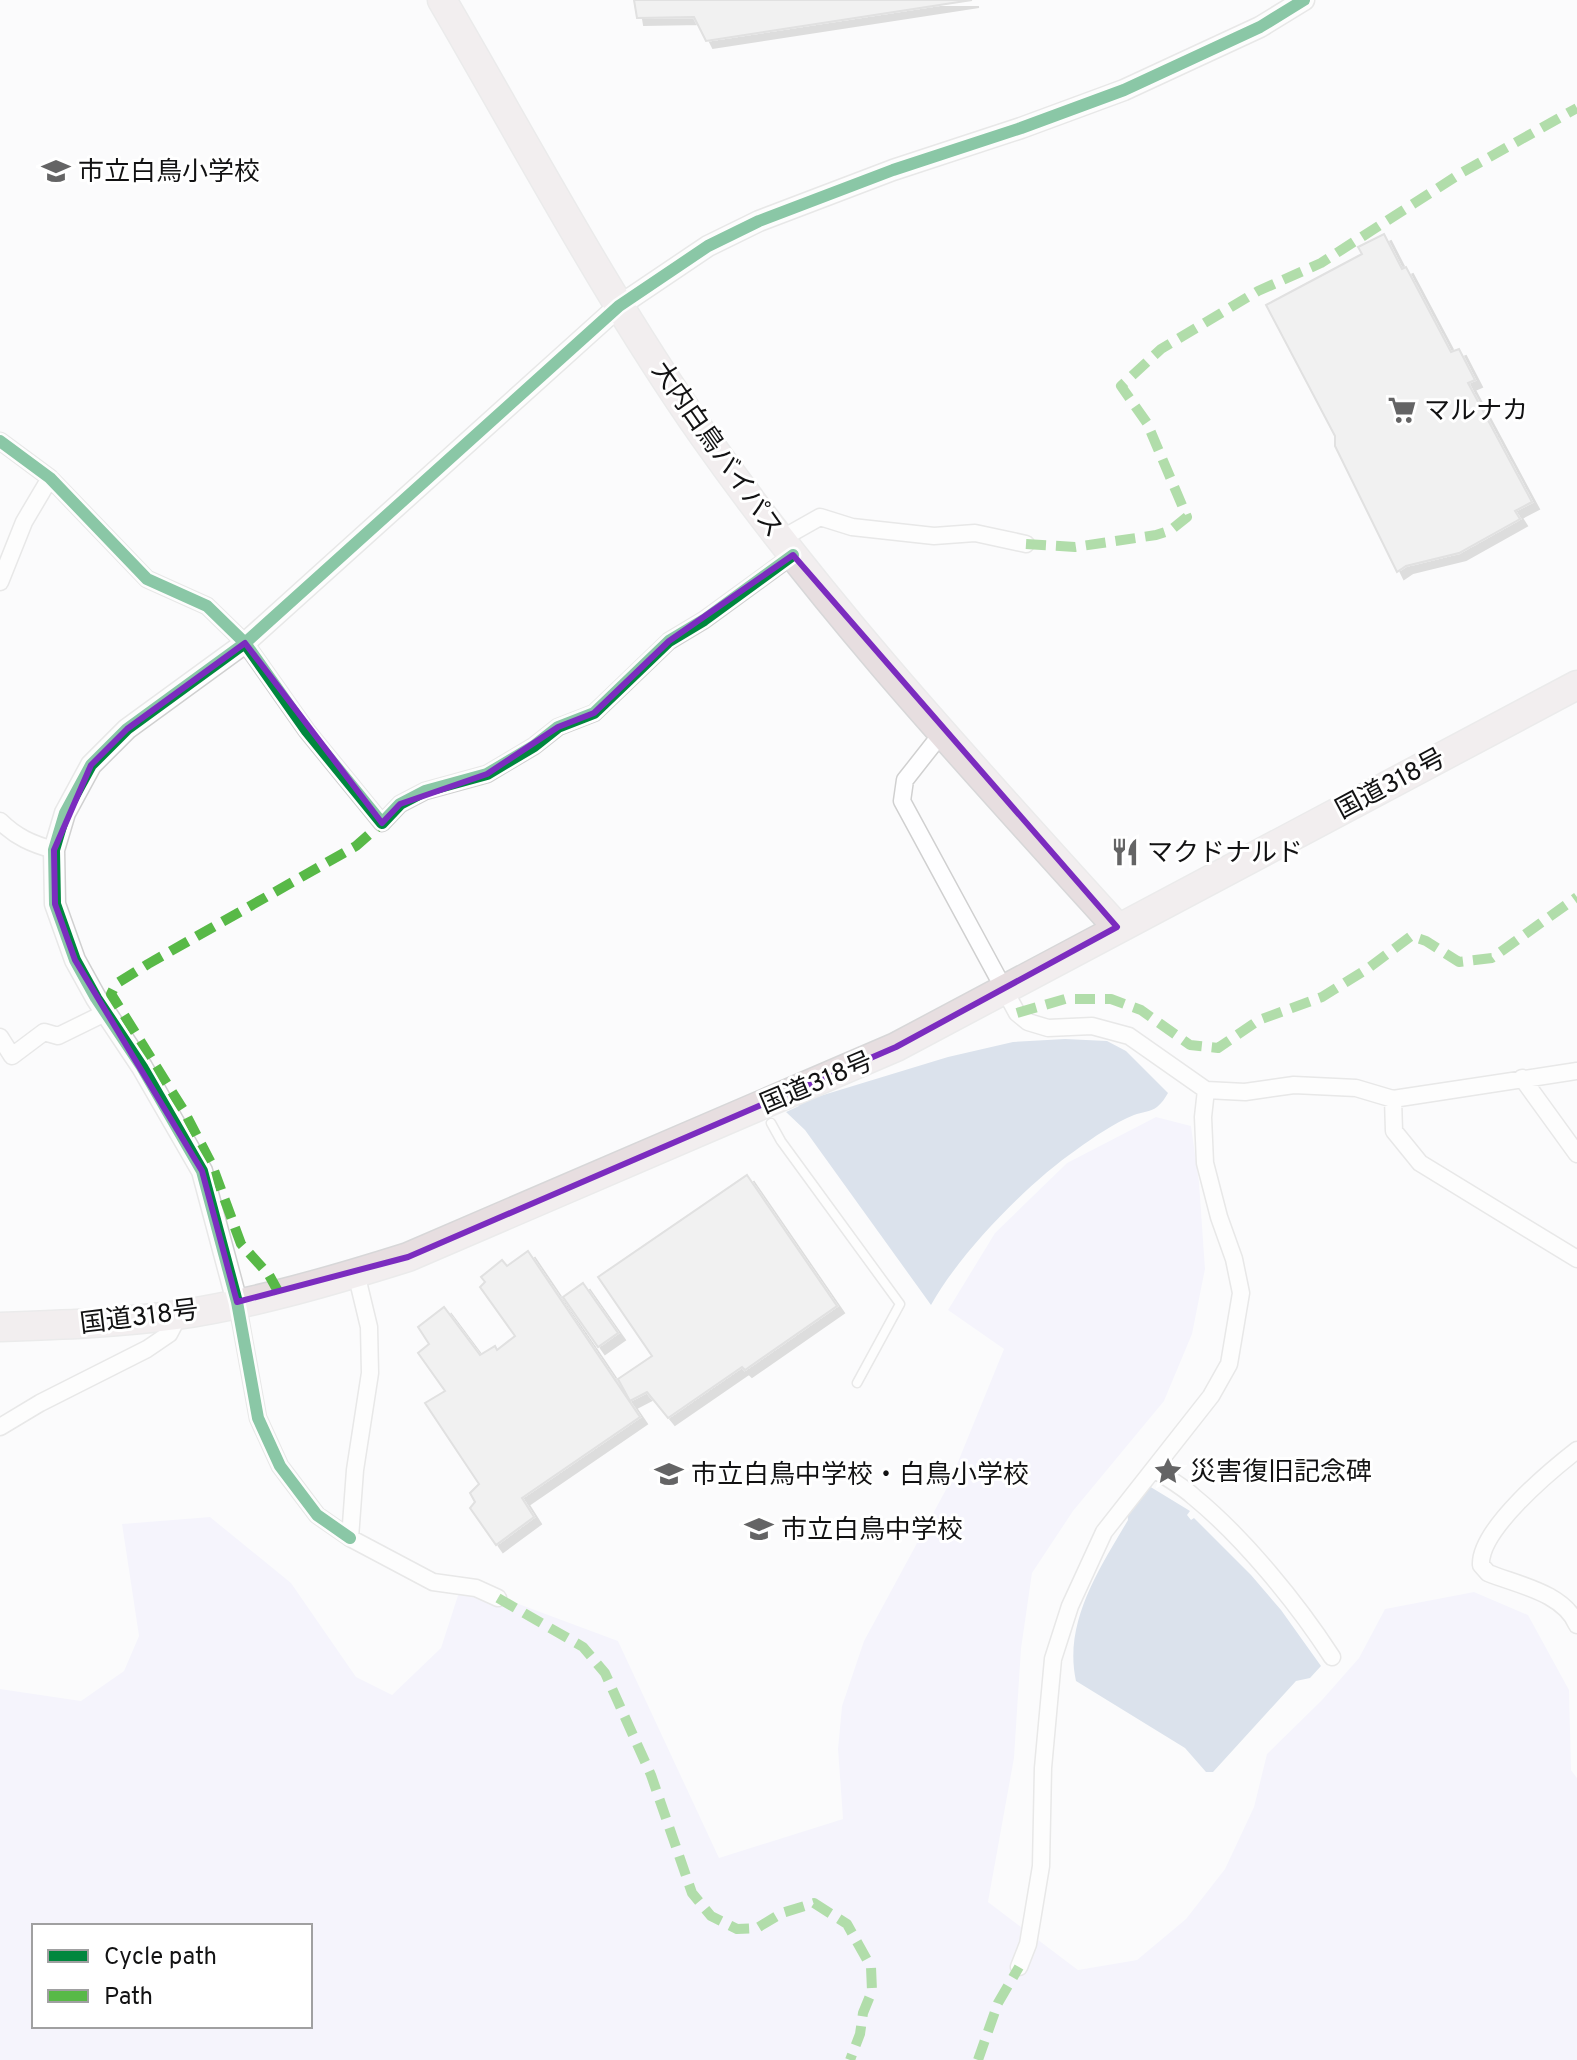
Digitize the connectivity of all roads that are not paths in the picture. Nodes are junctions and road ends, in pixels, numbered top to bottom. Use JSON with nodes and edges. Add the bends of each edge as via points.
{"nodes":[{"id":1,"x":442,"y":0,"type":"edge"},
{"id":2,"x":1304,"y":0,"type":"edge"},
{"id":3,"x":619,"y":306,"type":"junction"},
{"id":4,"x":0,"y":441,"type":"edge"},
{"id":5,"x":50,"y":478,"type":"junction"},
{"id":6,"x":1026,"y":544,"type":"dead end"},
{"id":7,"x":787,"y":547,"type":"junction"},
{"id":8,"x":0,"y":582,"type":"edge"},
{"id":9,"x":245,"y":643,"type":"junction"},
{"id":10,"x":1577,"y":685,"type":"edge"},
{"id":11,"x":942,"y":733,"type":"junction"},
{"id":12,"x":0,"y":821,"type":"edge"},
{"id":13,"x":54,"y":850,"type":"junction"},
{"id":14,"x":1117,"y":927,"type":"junction"},
{"id":15,"x":1007,"y":990,"type":"junction"},
{"id":16,"x":105,"y":1013,"type":"junction"},
{"id":17,"x":0,"y":1037,"type":"edge"},
{"id":18,"x":1577,"y":1071,"type":"edge"},
{"id":19,"x":1522,"y":1078,"type":"junction"},
{"id":20,"x":1206,"y":1090,"type":"junction"},
{"id":21,"x":1393,"y":1099,"type":"junction"},
{"id":22,"x":767,"y":1114,"type":"junction"},
{"id":23,"x":1577,"y":1154,"type":"edge"},
{"id":24,"x":1577,"y":1259,"type":"edge"},
{"id":25,"x":356,"y":1273,"type":"junction"},
{"id":26,"x":237,"y":1302,"type":"junction"},
{"id":27,"x":179,"y":1315,"type":"junction"},
{"id":28,"x":0,"y":1327,"type":"edge"},
{"id":29,"x":857,"y":1383,"type":"dead end"},
{"id":30,"x":0,"y":1427,"type":"edge"},
{"id":31,"x":1577,"y":1450,"type":"edge"},
{"id":32,"x":1154,"y":1469,"type":"junction"},
{"id":33,"x":350,"y":1538,"type":"junction"},
{"id":34,"x":498,"y":1598,"type":"dead end"},
{"id":35,"x":1577,"y":1625,"type":"edge"},
{"id":36,"x":1332,"y":1657,"type":"dead end"},
{"id":37,"x":1019,"y":1967,"type":"dead end"}],
"edges":[{"from":1,"to":3,"type":"highway","name":"大内白鳥バイパス"},
{"from":2,"to":3,"type":"street","via":[[1260,27],[1124,90],[759,221],[708,246]]},
{"from":3,"to":7,"type":"highway","name":"大内白鳥バイパス","via":[[704,436]]},
{"from":3,"to":9,"type":"street"},
{"from":4,"to":5,"type":"street"},
{"from":5,"to":8,"type":"street","via":[[24,522]]},
{"from":5,"to":9,"type":"street","via":[[147,579],[207,606]]},
{"from":6,"to":7,"type":"street","via":[[975,533],[934,536],[852,527],[820,517]]},
{"from":7,"to":9,"type":"street","via":[[704,620],[669,641],[594,713],[558,727],[487,774],[425,791],[400,804],[382,823]]},
{"from":7,"to":11,"type":"highway","name":"大内白鳥バイパス"},
{"from":9,"to":13,"type":"street","via":[[127,729],[91,765],[65,813]]},
{"from":10,"to":14,"type":"highway","name":"国道318号"},
{"from":11,"to":14,"type":"highway","name":"大内白鳥バイパス"},
{"from":11,"to":15,"type":"street","via":[[905,780],[902,801]]},
{"from":12,"to":13,"type":"street","via":[[13,834]]},
{"from":13,"to":16,"type":"street","via":[[55,904],[75,960]]},
{"from":14,"to":15,"type":"highway","name":"国道318号"},
{"from":15,"to":20,"type":"street","via":[[1017,1013],[1028,1022],[1048,1028],[1092,1026],[1129,1036]]},
{"from":15,"to":22,"type":"highway","name":"国道318号"},
{"from":16,"to":17,"type":"street","via":[[58,1036],[44,1032],[12,1056]]},
{"from":16,"to":26,"type":"street","via":[[202,1171]]},
{"from":18,"to":19,"type":"street"},
{"from":19,"to":21,"type":"street"},
{"from":19,"to":23,"type":"street"},
{"from":20,"to":21,"type":"street","via":[[1245,1092],[1294,1085],[1356,1088]]},
{"from":20,"to":32,"type":"street","via":[[1205,1163],[1241,1293],[1229,1364]]},
{"from":21,"to":24,"type":"street","via":[[1394,1131],[1420,1163]]},
{"from":22,"to":25,"type":"highway","name":"国道318号"},
{"from":22,"to":29,"type":"lane","via":[[781,1141],[900,1304]]},
{"from":25,"to":26,"type":"highway","name":"国道318号"},
{"from":25,"to":33,"type":"street","via":[[369,1327],[370,1373]]},
{"from":26,"to":27,"type":"highway","name":"国道318号"},
{"from":26,"to":33,"type":"street","via":[[258,1418],[280,1466],[317,1515]]},
{"from":27,"to":28,"type":"highway","name":"国道318号"},
{"from":27,"to":30,"type":"street","via":[[169,1334],[147,1349]]},
{"from":31,"to":35,"type":"street","via":[[1495,1526],[1480,1556],[1488,1573],[1559,1601]]},
{"from":32,"to":36,"type":"street","via":[[1195,1497],[1239,1540]]},
{"from":32,"to":37,"type":"street","via":[[1104,1532],[1053,1659],[1041,1866]]},
{"from":33,"to":34,"type":"street","via":[[433,1582],[476,1588]]}]}
